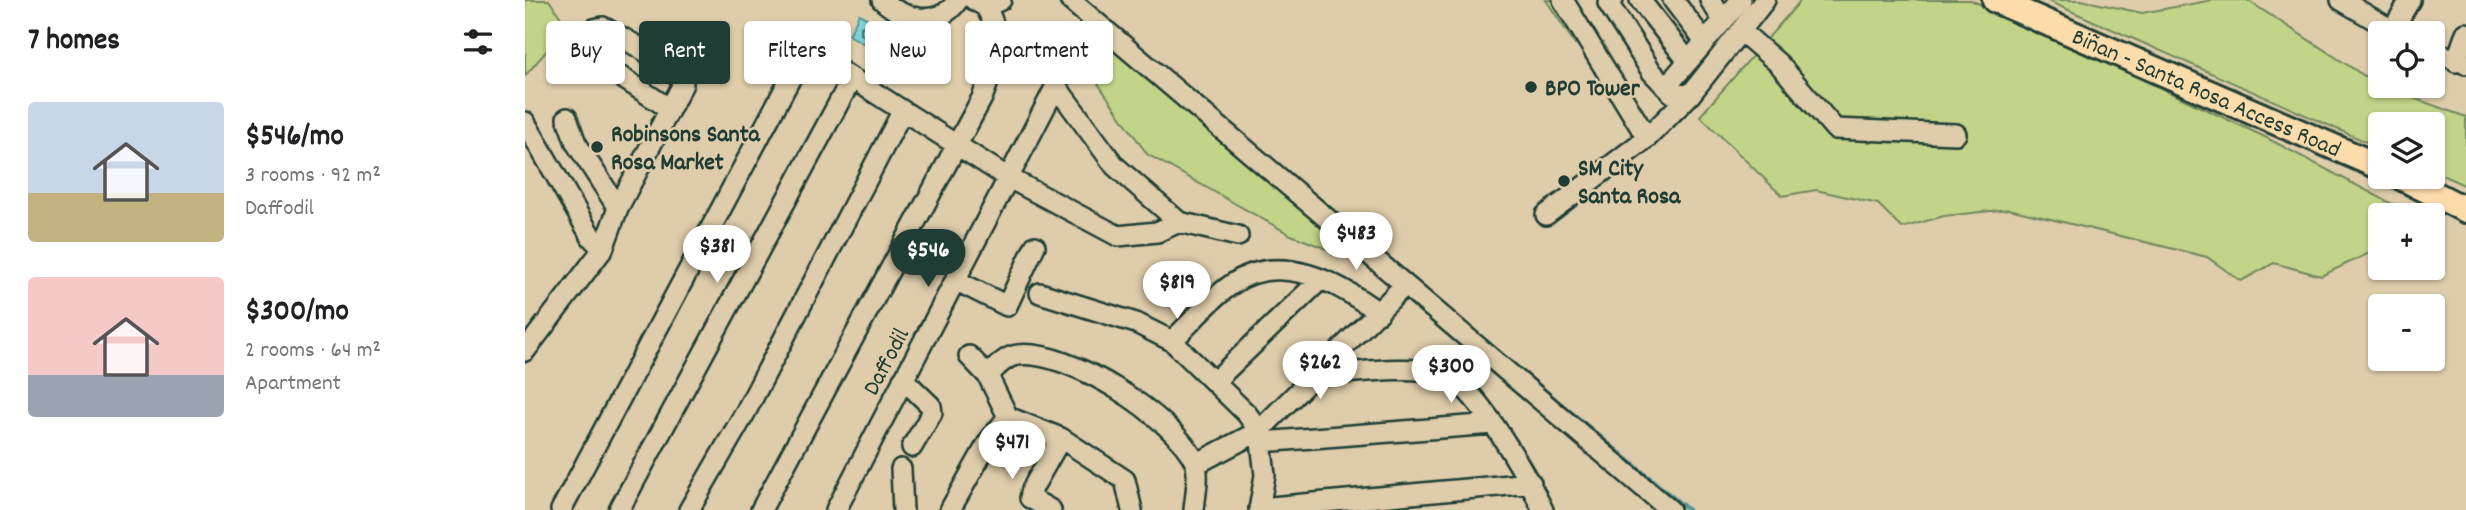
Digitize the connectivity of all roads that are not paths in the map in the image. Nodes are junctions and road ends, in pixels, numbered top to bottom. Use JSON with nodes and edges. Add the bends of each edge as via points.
{"nodes":[{"id":1,"x":958,"y":0,"type":"edge"},
{"id":2,"x":1070,"y":0,"type":"edge"},
{"id":3,"x":1613,"y":0,"type":"edge"},
{"id":4,"x":1640,"y":0,"type":"edge"},
{"id":5,"x":1673,"y":0,"type":"edge"},
{"id":6,"x":1710,"y":0,"type":"edge"},
{"id":7,"x":1741,"y":0,"type":"edge"},
{"id":8,"x":1765,"y":0,"type":"edge"},
{"id":9,"x":1995,"y":0,"type":"edge"},
{"id":10,"x":2019,"y":0,"type":"edge"},
{"id":11,"x":2341,"y":0,"type":"edge"},
{"id":12,"x":2410,"y":0,"type":"edge"},
{"id":13,"x":1566,"y":1,"type":"edge"},
{"id":14,"x":987,"y":2,"type":"edge"},
{"id":15,"x":895,"y":3,"type":"edge"},
{"id":16,"x":1723,"y":20,"type":"junction"},
{"id":17,"x":2376,"y":21,"type":"edge"},
{"id":18,"x":2400,"y":21,"type":"edge"},
{"id":19,"x":1741,"y":31,"type":"junction"},
{"id":20,"x":2466,"y":33,"type":"edge"},
{"id":21,"x":2090,"y":36,"type":"junction"},
{"id":22,"x":1705,"y":42,"type":"junction"},
{"id":23,"x":1688,"y":61,"type":"junction"},
{"id":24,"x":2461,"y":63,"type":"edge"},
{"id":25,"x":851,"y":80,"type":"edge"},
{"id":26,"x":787,"y":84,"type":"edge"},
{"id":27,"x":849,"y":84,"type":"edge"},
{"id":28,"x":1056,"y":86,"type":"joint"},
{"id":29,"x":1666,"y":87,"type":"junction"},
{"id":30,"x":1689,"y":95,"type":"junction"},
{"id":31,"x":670,"y":109,"type":"junction"},
{"id":32,"x":902,"y":111,"type":"junction"},
{"id":33,"x":567,"y":118,"type":"dead end"},
{"id":34,"x":525,"y":122,"type":"edge"},
{"id":35,"x":1956,"y":134,"type":"dead end"},
{"id":36,"x":1647,"y":138,"type":"junction"},
{"id":37,"x":956,"y":145,"type":"junction"},
{"id":38,"x":2368,"y":151,"type":"edge"},
{"id":39,"x":2368,"y":162,"type":"edge"},
{"id":40,"x":1007,"y":177,"type":"junction"},
{"id":41,"x":2445,"y":188,"type":"edge"},
{"id":42,"x":2425,"y":189,"type":"edge"},
{"id":43,"x":2466,"y":200,"type":"edge"},
{"id":44,"x":618,"y":208,"type":"junction"},
{"id":45,"x":2466,"y":210,"type":"edge"},
{"id":46,"x":1546,"y":215,"type":"dead end"},
{"id":47,"x":1179,"y":222,"type":"junction"},
{"id":48,"x":1238,"y":236,"type":"dead end"},
{"id":49,"x":1035,"y":246,"type":"dead end"},
{"id":50,"x":603,"y":249,"type":"junction"},
{"id":51,"x":955,"y":280,"type":"junction"},
{"id":52,"x":1320,"y":280,"type":"junction"},
{"id":53,"x":1404,"y":286,"type":"junction"},
{"id":54,"x":1039,"y":293,"type":"dead end"},
{"id":55,"x":1379,"y":313,"type":"junction"},
{"id":56,"x":1172,"y":341,"type":"junction"},
{"id":57,"x":525,"y":351,"type":"edge"},
{"id":58,"x":969,"y":356,"type":"dead end"},
{"id":59,"x":1318,"y":374,"type":"junction"},
{"id":60,"x":988,"y":376,"type":"junction"},
{"id":61,"x":903,"y":379,"type":"junction"},
{"id":62,"x":1214,"y":382,"type":"junction"},
{"id":63,"x":1008,"y":417,"type":"junction"},
{"id":64,"x":1493,"y":424,"type":"junction"},
{"id":65,"x":1260,"y":437,"type":"junction"},
{"id":66,"x":1061,"y":438,"type":"junction"},
{"id":67,"x":912,"y":447,"type":"dead end"},
{"id":68,"x":1196,"y":464,"type":"junction"},
{"id":69,"x":901,"y":468,"type":"dead end"},
{"id":70,"x":1531,"y":483,"type":"junction"},
{"id":71,"x":1259,"y":509,"type":"edge"},
{"id":72,"x":561,"y":510,"type":"edge"},
{"id":73,"x":619,"y":510,"type":"edge"},
{"id":74,"x":689,"y":510,"type":"edge"},
{"id":75,"x":761,"y":510,"type":"edge"},
{"id":76,"x":837,"y":510,"type":"edge"},
{"id":77,"x":903,"y":510,"type":"edge"},
{"id":78,"x":950,"y":510,"type":"edge"},
{"id":79,"x":1051,"y":510,"type":"edge"},
{"id":80,"x":1132,"y":510,"type":"edge"},
{"id":81,"x":1194,"y":510,"type":"edge"},
{"id":82,"x":1543,"y":510,"type":"edge"},
{"id":83,"x":1670,"y":510,"type":"edge"}],
"edges":[{"from":1,"to":15,"type":"street","via":[[950,12],[933,19],[914,18]]},
{"from":2,"to":53,"type":"street"},
{"from":3,"to":29,"type":"street","via":[[1608,3]]},
{"from":4,"to":23,"type":"street"},
{"from":5,"to":22,"type":"street"},
{"from":6,"to":16,"type":"street"},
{"from":7,"to":16,"type":"street"},
{"from":8,"to":19,"type":"street"},
{"from":9,"to":21,"type":"main road","name":"Biñan - Santa Rosa Access Road"},
{"from":10,"to":21,"type":"main road","name":"Biñan - Santa Rosa Access Road"},
{"from":11,"to":17,"type":"street"},
{"from":12,"to":18,"type":"street"},
{"from":13,"to":36,"type":"street"},
{"from":14,"to":37,"type":"street","via":[[1000,49],[982,98]]},
{"from":16,"to":22,"type":"street"},
{"from":19,"to":30,"type":"street"},
{"from":19,"to":35,"type":"street","via":[[1779,64],[1835,128]]},
{"from":20,"to":24,"type":"street"},
{"from":21,"to":38,"type":"main road","name":"Biñan - Santa Rosa Access Road"},
{"from":21,"to":39,"type":"main road","name":"Biñan - Santa Rosa Access Road"},
{"from":22,"to":23,"type":"street"},
{"from":23,"to":29,"type":"street"},
{"from":25,"to":32,"type":"street"},
{"from":26,"to":72,"type":"street"},
{"from":27,"to":73,"type":"street"},
{"from":28,"to":40,"type":"street","name":"Daffodil"},
{"from":28,"to":47,"type":"street","via":[[1115,166]]},
{"from":29,"to":30,"type":"street","via":[[1672,93]]},
{"from":30,"to":36,"type":"street"},
{"from":31,"to":31,"type":"street","via":[[682,79],[603,27],[594,29],[583,45],[592,58]]},
{"from":31,"to":44,"type":"street"},
{"from":32,"to":37,"type":"street"},
{"from":32,"to":74,"type":"street","via":[[745,413]]},
{"from":33,"to":44,"type":"street","via":[[576,143]]},
{"from":34,"to":50,"type":"street","via":[[592,238]]},
{"from":36,"to":46,"type":"street"},
{"from":37,"to":40,"type":"street"},
{"from":37,"to":75,"type":"street"},
{"from":40,"to":47,"type":"street","via":[[1118,236],[1157,232]]},
{"from":40,"to":51,"type":"street","name":"Daffodil"},
{"from":41,"to":43,"type":"main road"},
{"from":42,"to":45,"type":"main road"},
{"from":44,"to":50,"type":"street"},
{"from":47,"to":48,"type":"street"},
{"from":49,"to":51,"type":"street","via":[[1007,306]]},
{"from":50,"to":57,"type":"street"},
{"from":51,"to":61,"type":"street","name":"Daffodil"},
{"from":52,"to":55,"type":"street","via":[[1345,288]]},
{"from":52,"to":56,"type":"street","via":[[1290,270],[1259,272],[1231,284]]},
{"from":52,"to":62,"type":"street"},
{"from":53,"to":55,"type":"street"},
{"from":53,"to":83,"type":"street"},
{"from":54,"to":56,"type":"street","via":[[1136,323]]},
{"from":55,"to":59,"type":"street"},
{"from":56,"to":62,"type":"street"},
{"from":58,"to":60,"type":"street"},
{"from":59,"to":64,"type":"street","via":[[1445,373],[1475,398]]},
{"from":59,"to":65,"type":"street"},
{"from":60,"to":63,"type":"street"},
{"from":60,"to":68,"type":"street","via":[[1006,359],[1018,355],[1061,360],[1094,373],[1179,440]]},
{"from":61,"to":67,"type":"street","via":[[931,406],[932,413]]},
{"from":61,"to":76,"type":"street","name":"Daffodil"},
{"from":62,"to":65,"type":"street","via":[[1247,414]]},
{"from":63,"to":66,"type":"street"},
{"from":63,"to":78,"type":"street"},
{"from":64,"to":65,"type":"street"},
{"from":64,"to":70,"type":"street"},
{"from":65,"to":68,"type":"street"},
{"from":65,"to":71,"type":"street","via":[[1265,475]]},
{"from":66,"to":79,"type":"street","via":[[1030,498]]},
{"from":66,"to":80,"type":"street","via":[[1125,480]]},
{"from":68,"to":81,"type":"street"},
{"from":69,"to":77,"type":"street"},
{"from":70,"to":71,"type":"street"},
{"from":70,"to":82,"type":"street"}]}
